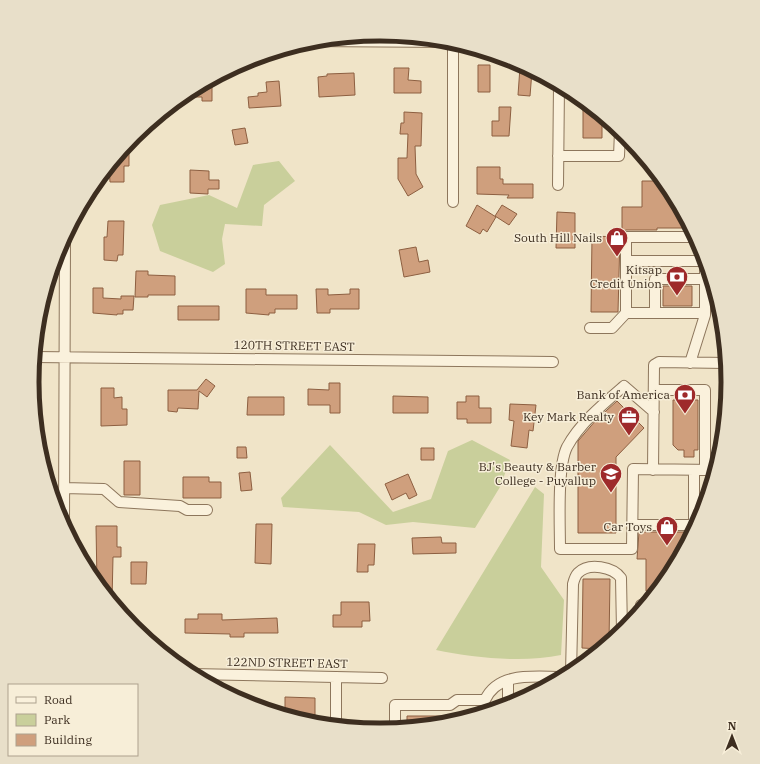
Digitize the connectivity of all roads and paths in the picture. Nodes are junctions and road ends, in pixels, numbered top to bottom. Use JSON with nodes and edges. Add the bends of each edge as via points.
{"nodes":[{"id":1,"x":371,"y":41,"type":"edge"},
{"id":2,"x":393,"y":42,"type":"edge"},
{"id":3,"x":452,"y":49,"type":"edge"},
{"id":4,"x":559,"y":92,"type":"edge"},
{"id":5,"x":620,"y":140,"type":"edge"},
{"id":6,"x":558,"y":156,"type":"junction"},
{"id":7,"x":558,"y":185,"type":"dead end"},
{"id":8,"x":453,"y":202,"type":"dead end"},
{"id":9,"x":689,"y":238,"type":"edge"},
{"id":10,"x":65,"y":252,"type":"edge"},
{"id":11,"x":626,"y":261,"type":"junction"},
{"id":12,"x":699,"y":261,"type":"edge"},
{"id":13,"x":705,"y":279,"type":"joint"},
{"id":14,"x":626,"y":312,"type":"junction"},
{"id":15,"x":655,"y":312,"type":"junction"},
{"id":16,"x":705,"y":312,"type":"junction"},
{"id":17,"x":590,"y":328,"type":"dead end"},
{"id":18,"x":40,"y":357,"type":"edge"},
{"id":19,"x":64,"y":357,"type":"junction"},
{"id":20,"x":553,"y":362,"type":"dead end"},
{"id":21,"x":690,"y":363,"type":"junction"},
{"id":22,"x":720,"y":363,"type":"edge"},
{"id":23,"x":654,"y":390,"type":"junction"},
{"id":24,"x":654,"y":412,"type":"junction"},
{"id":25,"x":710,"y":467,"type":"edge"},
{"id":26,"x":653,"y":470,"type":"junction"},
{"id":27,"x":694,"y":470,"type":"junction"},
{"id":28,"x":709,"y":470,"type":"edge"},
{"id":29,"x":64,"y":488,"type":"junction"},
{"id":30,"x":64,"y":510,"type":"edge"},
{"id":31,"x":207,"y":510,"type":"dead end"},
{"id":32,"x":694,"y":514,"type":"edge"},
{"id":33,"x":633,"y":524,"type":"junction"},
{"id":34,"x":689,"y":525,"type":"edge"},
{"id":35,"x":622,"y":622,"type":"edge"},
{"id":36,"x":571,"y":665,"type":"edge"},
{"id":37,"x":205,"y":674,"type":"edge"},
{"id":38,"x":336,"y":677,"type":"junction"},
{"id":39,"x":382,"y":678,"type":"dead end"},
{"id":40,"x":549,"y":678,"type":"edge"},
{"id":41,"x":508,"y":680,"type":"junction"},
{"id":42,"x":508,"y":698,"type":"edge"},
{"id":43,"x":336,"y":720,"type":"edge"},
{"id":44,"x":395,"y":722,"type":"edge"}],
"edges":[{"from":1,"to":2,"type":"street"},
{"from":3,"to":8,"type":"street"},
{"from":4,"to":6,"type":"street"},
{"from":5,"to":6,"type":"street","via":[[620,156]]},
{"from":6,"to":7,"type":"street"},
{"from":9,"to":11,"type":"street","via":[[626,237]]},
{"from":10,"to":19,"type":"street"},
{"from":11,"to":12,"type":"street"},
{"from":11,"to":14,"type":"street"},
{"from":13,"to":15,"type":"street","via":[[655,279]]},
{"from":13,"to":16,"type":"street"},
{"from":14,"to":15,"type":"street"},
{"from":14,"to":17,"type":"street","via":[[612,328]]},
{"from":15,"to":16,"type":"street"},
{"from":16,"to":21,"type":"street","via":[[701,333]]},
{"from":18,"to":19,"type":"street","name":"120TH STREET EAST"},
{"from":19,"to":20,"type":"street","name":"120TH STREET EAST"},
{"from":19,"to":29,"type":"street"},
{"from":21,"to":22,"type":"street"},
{"from":21,"to":23,"type":"street","via":[[659,362],[654,365]]},
{"from":23,"to":24,"type":"street"},
{"from":23,"to":25,"type":"street","via":[[705,390]]},
{"from":24,"to":26,"type":"street"},
{"from":24,"to":33,"type":"street","via":[[624,386],[596,410],[579,431],[567,448],[563,462],[560,549],[632,549]]},
{"from":26,"to":27,"type":"street"},
{"from":26,"to":33,"type":"street","via":[[633,469]]},
{"from":27,"to":28,"type":"street"},
{"from":27,"to":32,"type":"street"},
{"from":29,"to":30,"type":"street"},
{"from":29,"to":31,"type":"street","via":[[104,490],[119,502]]},
{"from":33,"to":34,"type":"street"},
{"from":35,"to":36,"type":"street","via":[[621,578],[606,568],[591,568],[577,573],[573,584]]},
{"from":37,"to":38,"type":"street","name":"122ND STREET EAST"},
{"from":38,"to":39,"type":"street","name":"122ND STREET EAST"},
{"from":38,"to":43,"type":"street"},
{"from":40,"to":41,"type":"street","via":[[522,677]]},
{"from":41,"to":42,"type":"street"},
{"from":41,"to":44,"type":"street","via":[[491,690],[484,700],[457,700],[450,705],[395,705]]}]}
